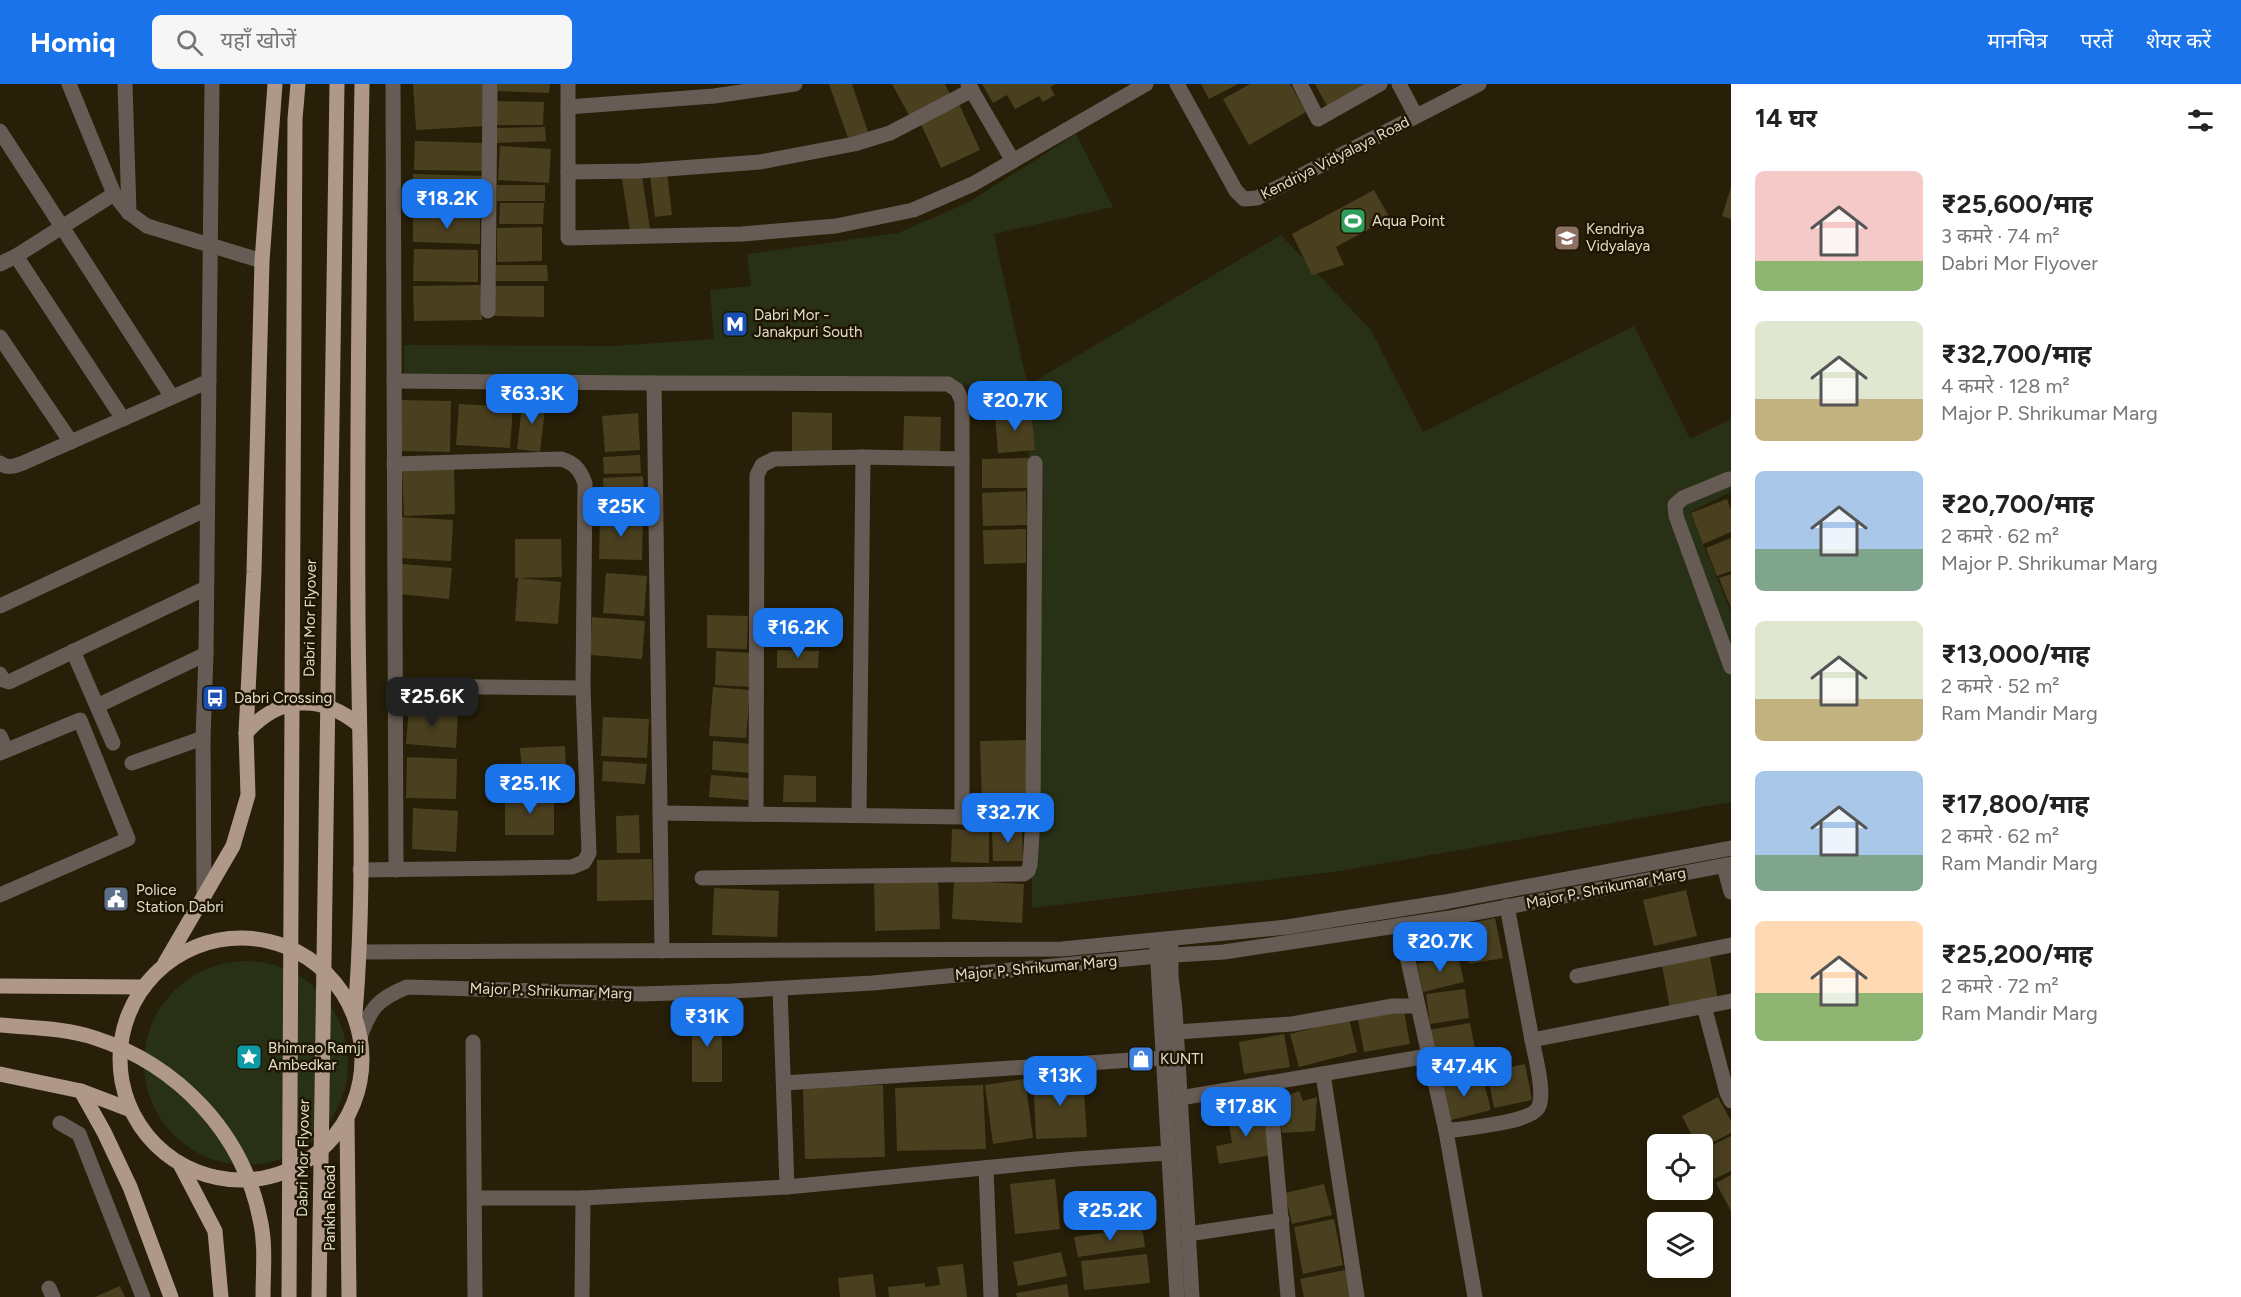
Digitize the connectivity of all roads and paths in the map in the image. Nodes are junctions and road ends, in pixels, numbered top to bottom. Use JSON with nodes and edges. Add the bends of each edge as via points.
{"nodes":[{"id":1,"x":69,"y":84,"type":"edge"},
{"id":2,"x":126,"y":84,"type":"edge"},
{"id":3,"x":212,"y":84,"type":"edge"},
{"id":4,"x":275,"y":84,"type":"edge"},
{"id":5,"x":298,"y":84,"type":"edge"},
{"id":6,"x":336,"y":84,"type":"edge"},
{"id":7,"x":362,"y":84,"type":"edge"},
{"id":8,"x":393,"y":84,"type":"edge"},
{"id":9,"x":490,"y":84,"type":"edge"},
{"id":10,"x":568,"y":84,"type":"edge"},
{"id":11,"x":795,"y":84,"type":"edge"},
{"id":12,"x":1146,"y":84,"type":"edge"},
{"id":13,"x":1177,"y":84,"type":"edge"},
{"id":14,"x":1300,"y":84,"type":"edge"},
{"id":15,"x":1380,"y":84,"type":"edge"},
{"id":16,"x":1399,"y":84,"type":"edge"},
{"id":17,"x":1479,"y":84,"type":"edge"},
{"id":18,"x":970,"y":87,"type":"edge"},
{"id":19,"x":568,"y":107,"type":"junction"},
{"id":20,"x":1416,"y":116,"type":"junction"},
{"id":21,"x":0,"y":130,"type":"edge"},
{"id":22,"x":1013,"y":161,"type":"junction"},
{"id":23,"x":568,"y":172,"type":"junction"},
{"id":24,"x":114,"y":194,"type":"junction"},
{"id":25,"x":129,"y":213,"type":"junction"},
{"id":26,"x":61,"y":227,"type":"junction"},
{"id":27,"x":210,"y":244,"type":"junction"},
{"id":28,"x":16,"y":256,"type":"junction"},
{"id":29,"x":262,"y":261,"type":"junction"},
{"id":30,"x":0,"y":264,"type":"edge"},
{"id":31,"x":488,"y":311,"type":"dead end"},
{"id":32,"x":0,"y":337,"type":"edge"},
{"id":33,"x":209,"y":381,"type":"junction"},
{"id":34,"x":394,"y":381,"type":"junction"},
{"id":35,"x":654,"y":383,"type":"junction"},
{"id":36,"x":172,"y":397,"type":"junction"},
{"id":37,"x":123,"y":419,"type":"junction"},
{"id":38,"x":71,"y":442,"type":"junction"},
{"id":39,"x":863,"y":457,"type":"junction"},
{"id":40,"x":962,"y":459,"type":"junction"},
{"id":41,"x":0,"y":463,"type":"edge"},
{"id":42,"x":1035,"y":463,"type":"dead end"},
{"id":43,"x":394,"y":464,"type":"junction"},
{"id":44,"x":1730,"y":480,"type":"edge"},
{"id":45,"x":207,"y":509,"type":"junction"},
{"id":46,"x":206,"y":588,"type":"junction"},
{"id":47,"x":0,"y":606,"type":"edge"},
{"id":48,"x":73,"y":651,"type":"junction"},
{"id":49,"x":206,"y":654,"type":"junction"},
{"id":50,"x":1731,"y":667,"type":"edge"},
{"id":51,"x":0,"y":674,"type":"edge"},
{"id":52,"x":395,"y":686,"type":"junction"},
{"id":53,"x":583,"y":688,"type":"junction"},
{"id":54,"x":97,"y":706,"type":"junction"},
{"id":55,"x":359,"y":725,"type":"junction"},
{"id":56,"x":246,"y":733,"type":"junction"},
{"id":57,"x":203,"y":738,"type":"junction"},
{"id":58,"x":113,"y":743,"type":"dead end"},
{"id":59,"x":2,"y":746,"type":"edge"},
{"id":60,"x":132,"y":764,"type":"dead end"},
{"id":61,"x":660,"y":813,"type":"junction"},
{"id":62,"x":756,"y":814,"type":"junction"},
{"id":63,"x":859,"y":815,"type":"junction"},
{"id":64,"x":962,"y":817,"type":"junction"},
{"id":65,"x":1033,"y":818,"type":"junction"},
{"id":66,"x":1731,"y":848,"type":"edge"},
{"id":67,"x":1727,"y":865,"type":"edge"},
{"id":68,"x":360,"y":870,"type":"junction"},
{"id":69,"x":396,"y":870,"type":"junction"},
{"id":70,"x":702,"y":878,"type":"dead end"},
{"id":71,"x":1731,"y":892,"type":"edge"},
{"id":72,"x":204,"y":894,"type":"junction"},
{"id":73,"x":0,"y":895,"type":"edge"},
{"id":74,"x":1507,"y":906,"type":"junction"},
{"id":75,"x":1400,"y":925,"type":"junction"},
{"id":76,"x":1163,"y":939,"type":"junction"},
{"id":77,"x":1731,"y":945,"type":"edge"},
{"id":78,"x":662,"y":951,"type":"junction"},
{"id":79,"x":359,"y":952,"type":"junction"},
{"id":80,"x":1165,"y":956,"type":"junction"},
{"id":81,"x":165,"y":963,"type":"junction"},
{"id":82,"x":1577,"y":975,"type":"dead end"},
{"id":83,"x":0,"y":986,"type":"edge"},
{"id":84,"x":142,"y":987,"type":"junction"},
{"id":85,"x":780,"y":989,"type":"junction"},
{"id":86,"x":1731,"y":1001,"type":"edge"},
{"id":87,"x":1417,"y":1006,"type":"junction"},
{"id":88,"x":1704,"y":1006,"type":"junction"},
{"id":89,"x":355,"y":1014,"type":"junction"},
{"id":90,"x":0,"y":1025,"type":"edge"},
{"id":91,"x":1177,"y":1032,"type":"junction"},
{"id":92,"x":360,"y":1037,"type":"junction"},
{"id":93,"x":1532,"y":1040,"type":"junction"},
{"id":94,"x":473,"y":1042,"type":"dead end"},
{"id":95,"x":1428,"y":1056,"type":"junction"},
{"id":96,"x":1162,"y":1058,"type":"junction"},
{"id":97,"x":0,"y":1074,"type":"edge"},
{"id":98,"x":1323,"y":1074,"type":"junction"},
{"id":99,"x":784,"y":1083,"type":"junction"},
{"id":100,"x":1269,"y":1083,"type":"junction"},
{"id":101,"x":1728,"y":1083,"type":"edge"},
{"id":102,"x":81,"y":1091,"type":"junction"},
{"id":103,"x":1180,"y":1098,"type":"junction"},
{"id":104,"x":1731,"y":1101,"type":"edge"},
{"id":105,"x":131,"y":1110,"type":"junction"},
{"id":106,"x":347,"y":1119,"type":"junction"},
{"id":107,"x":60,"y":1123,"type":"dead end"},
{"id":108,"x":1446,"y":1131,"type":"junction"},
{"id":109,"x":1168,"y":1153,"type":"junction"},
{"id":110,"x":180,"y":1164,"type":"junction"},
{"id":111,"x":986,"y":1168,"type":"junction"},
{"id":112,"x":787,"y":1187,"type":"junction"},
{"id":113,"x":475,"y":1198,"type":"junction"},
{"id":114,"x":583,"y":1198,"type":"junction"},
{"id":115,"x":1282,"y":1220,"type":"junction"},
{"id":116,"x":1188,"y":1234,"type":"junction"},
{"id":117,"x":143,"y":1297,"type":"edge"},
{"id":118,"x":171,"y":1297,"type":"edge"},
{"id":119,"x":221,"y":1297,"type":"edge"},
{"id":120,"x":263,"y":1297,"type":"edge"},
{"id":121,"x":289,"y":1297,"type":"edge"},
{"id":122,"x":319,"y":1297,"type":"edge"},
{"id":123,"x":349,"y":1297,"type":"edge"},
{"id":124,"x":475,"y":1297,"type":"edge"},
{"id":125,"x":582,"y":1297,"type":"edge"},
{"id":126,"x":991,"y":1297,"type":"edge"},
{"id":127,"x":1177,"y":1297,"type":"edge"},
{"id":128,"x":1192,"y":1297,"type":"edge"},
{"id":129,"x":1288,"y":1297,"type":"edge"},
{"id":130,"x":1357,"y":1297,"type":"edge"},
{"id":131,"x":1475,"y":1297,"type":"edge"}],
"edges":[{"from":1,"to":24,"type":"street"},
{"from":2,"to":25,"type":"street"},
{"from":3,"to":27,"type":"street"},
{"from":4,"to":29,"type":"main road"},
{"from":5,"to":121,"type":"main road","name":"Dabri Mor Flyover"},
{"from":6,"to":122,"type":"main road","name":"Dabri Mor Flyover"},
{"from":7,"to":55,"type":"main road","via":[[357,417]]},
{"from":8,"to":34,"type":"street"},
{"from":9,"to":31,"type":"street"},
{"from":10,"to":19,"type":"street"},
{"from":11,"to":19,"type":"street","via":[[714,96]]},
{"from":12,"to":22,"type":"street"},
{"from":13,"to":20,"type":"street","name":"Kendriya Vidyalaya Road","via":[[1244,199],[1257,198]]},
{"from":14,"to":15,"type":"street","via":[[1318,119]]},
{"from":16,"to":20,"type":"street"},
{"from":17,"to":20,"type":"street","name":"Kendriya Vidyalaya Road"},
{"from":18,"to":22,"type":"street"},
{"from":18,"to":23,"type":"street","via":[[890,133],[854,144],[760,162]]},
{"from":19,"to":23,"type":"street"},
{"from":21,"to":26,"type":"street"},
{"from":22,"to":23,"type":"street","via":[[973,184],[913,210],[836,225],[730,235],[568,238]]},
{"from":24,"to":25,"type":"street"},
{"from":24,"to":26,"type":"street"},
{"from":25,"to":27,"type":"street","via":[[147,226]]},
{"from":26,"to":28,"type":"street"},
{"from":26,"to":36,"type":"street"},
{"from":27,"to":29,"type":"street"},
{"from":27,"to":33,"type":"street"},
{"from":28,"to":30,"type":"street"},
{"from":28,"to":37,"type":"street"},
{"from":29,"to":56,"type":"main road"},
{"from":32,"to":38,"type":"street"},
{"from":33,"to":36,"type":"street"},
{"from":33,"to":45,"type":"street"},
{"from":34,"to":35,"type":"street"},
{"from":34,"to":43,"type":"street"},
{"from":35,"to":40,"type":"street","via":[[948,384],[957,390],[962,401]]},
{"from":35,"to":61,"type":"street"},
{"from":36,"to":37,"type":"street"},
{"from":37,"to":38,"type":"street"},
{"from":38,"to":41,"type":"street","via":[[23,464]]},
{"from":39,"to":40,"type":"street"},
{"from":39,"to":62,"type":"street","via":[[774,459],[762,465],[757,475]]},
{"from":39,"to":63,"type":"street"},
{"from":40,"to":64,"type":"street"},
{"from":42,"to":65,"type":"street"},
{"from":43,"to":52,"type":"street"},
{"from":43,"to":53,"type":"street","via":[[561,459],[580,470],[585,483]]},
{"from":44,"to":50,"type":"street","via":[[1683,498],[1675,505]]},
{"from":45,"to":46,"type":"street"},
{"from":45,"to":47,"type":"street"},
{"from":46,"to":48,"type":"street"},
{"from":46,"to":49,"type":"street"},
{"from":48,"to":51,"type":"street","via":[[9,682]]},
{"from":48,"to":54,"type":"street"},
{"from":49,"to":54,"type":"street"},
{"from":49,"to":57,"type":"street"},
{"from":52,"to":53,"type":"street"},
{"from":52,"to":69,"type":"street"},
{"from":53,"to":69,"type":"street","via":[[589,853],[584,862],[572,867]]},
{"from":54,"to":58,"type":"street"},
{"from":55,"to":56,"type":"main road","via":[[332,707],[300,703],[270,712]]},
{"from":55,"to":68,"type":"main road"},
{"from":56,"to":72,"type":"main road","via":[[248,795],[233,846]]},
{"from":57,"to":60,"type":"street"},
{"from":57,"to":72,"type":"street"},
{"from":59,"to":73,"type":"street","via":[[80,720],[128,839]]},
{"from":61,"to":62,"type":"street"},
{"from":61,"to":78,"type":"street"},
{"from":62,"to":63,"type":"street"},
{"from":63,"to":64,"type":"street"},
{"from":64,"to":65,"type":"street"},
{"from":65,"to":70,"type":"street","via":[[1030,865],[1024,874]]},
{"from":66,"to":76,"type":"street","name":"Major P. Shrikumar Marg","via":[[1377,913]]},
{"from":67,"to":71,"type":"street"},
{"from":67,"to":74,"type":"street","name":"Major P. Shrikumar Marg"},
{"from":68,"to":69,"type":"street"},
{"from":68,"to":79,"type":"main road"},
{"from":72,"to":81,"type":"main road"},
{"from":74,"to":75,"type":"street","name":"Major P. Shrikumar Marg"},
{"from":74,"to":93,"type":"street"},
{"from":75,"to":80,"type":"street","name":"Major P. Shrikumar Marg","via":[[1224,952]]},
{"from":75,"to":87,"type":"street"},
{"from":76,"to":78,"type":"street","name":"Major P. Shrikumar Marg","via":[[1062,949]]},
{"from":76,"to":80,"type":"street"},
{"from":77,"to":82,"type":"street"},
{"from":78,"to":79,"type":"street","name":"Major P. Shrikumar Marg"},
{"from":79,"to":89,"type":"main road"},
{"from":80,"to":85,"type":"street","name":"Major P. Shrikumar Marg"},
{"from":80,"to":91,"type":"street"},
{"from":80,"to":96,"type":"street"},
{"from":81,"to":84,"type":"main road","via":[[150,972]]},
{"from":81,"to":89,"type":"main road","via":[[208,942],[234,938],[283,945],[325,972]]},
{"from":83,"to":84,"type":"main road"},
{"from":84,"to":105,"type":"main road","via":[[121,1043],[123,1088]]},
{"from":85,"to":92,"type":"street","name":"Major P. Shrikumar Marg","via":[[641,994],[407,987],[382,999],[367,1018]]},
{"from":85,"to":99,"type":"street"},
{"from":86,"to":88,"type":"street"},
{"from":87,"to":91,"type":"street","via":[[1394,1006],[1292,1024]]},
{"from":87,"to":95,"type":"street"},
{"from":88,"to":93,"type":"street"},
{"from":88,"to":101,"type":"street"},
{"from":89,"to":92,"type":"main road"},
{"from":90,"to":120,"type":"main road","via":[[93,1037],[128,1050],[189,1092],[235,1150],[250,1184],[265,1257]]},
{"from":91,"to":103,"type":"street"},
{"from":92,"to":106,"type":"main road","via":[[361,1079]]},
{"from":93,"to":108,"type":"street","via":[[1541,1092],[1539,1107],[1530,1117]]},
{"from":94,"to":113,"type":"street"},
{"from":95,"to":98,"type":"street"},
{"from":95,"to":108,"type":"street"},
{"from":96,"to":99,"type":"street"},
{"from":96,"to":109,"type":"street"},
{"from":97,"to":102,"type":"main road"},
{"from":98,"to":100,"type":"street"},
{"from":98,"to":130,"type":"street"},
{"from":99,"to":112,"type":"street"},
{"from":100,"to":103,"type":"street"},
{"from":100,"to":115,"type":"street"},
{"from":101,"to":104,"type":"street"},
{"from":102,"to":105,"type":"main road"},
{"from":102,"to":118,"type":"main road","via":[[130,1187]]},
{"from":103,"to":116,"type":"street"},
{"from":105,"to":110,"type":"main road","via":[[152,1141]]},
{"from":106,"to":110,"type":"main road","via":[[316,1155],[273,1177],[226,1180]]},
{"from":106,"to":123,"type":"main road","name":"Pankha Road"},
{"from":107,"to":117,"type":"street","via":[[79,1134]]},
{"from":108,"to":131,"type":"street"},
{"from":109,"to":111,"type":"street"},
{"from":109,"to":127,"type":"street"},
{"from":110,"to":119,"type":"main road","via":[[215,1231]]},
{"from":111,"to":112,"type":"street"},
{"from":111,"to":126,"type":"street"},
{"from":112,"to":114,"type":"street"},
{"from":113,"to":114,"type":"street"},
{"from":113,"to":124,"type":"street"},
{"from":114,"to":125,"type":"street"},
{"from":115,"to":116,"type":"street"},
{"from":115,"to":129,"type":"street"},
{"from":116,"to":128,"type":"street"}]}
